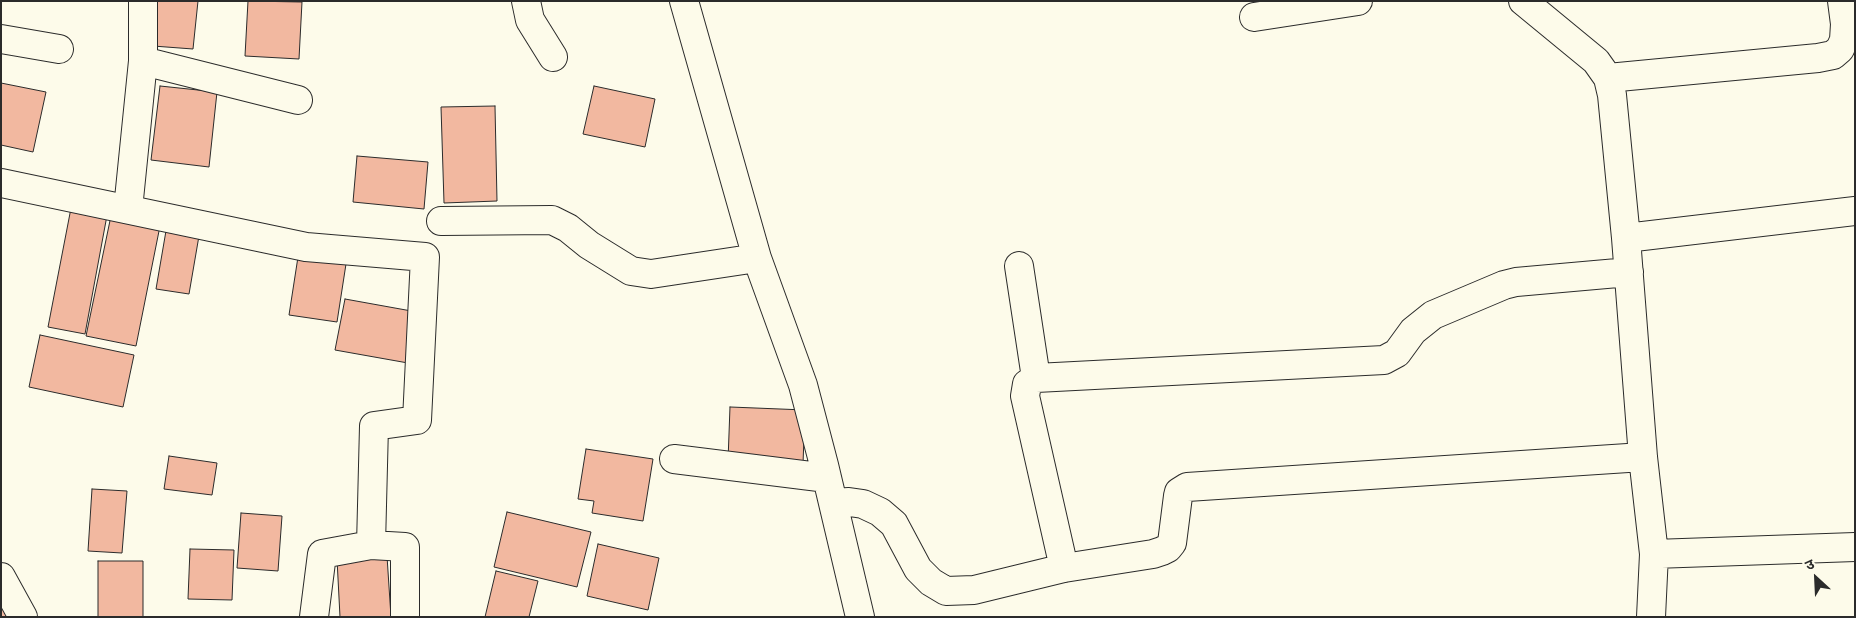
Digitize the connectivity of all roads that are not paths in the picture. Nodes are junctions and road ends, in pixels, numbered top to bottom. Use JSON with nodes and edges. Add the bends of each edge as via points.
{"nodes":[{"id":1,"x":143,"y":1,"type":"edge"},
{"id":2,"x":526,"y":1,"type":"edge"},
{"id":3,"x":684,"y":1,"type":"edge"},
{"id":4,"x":1358,"y":1,"type":"edge"},
{"id":5,"x":1523,"y":1,"type":"edge"},
{"id":6,"x":1842,"y":1,"type":"edge"},
{"id":7,"x":1254,"y":17,"type":"dead end"},
{"id":8,"x":1,"y":39,"type":"edge"},
{"id":9,"x":59,"y":49,"type":"dead end"},
{"id":10,"x":552,"y":57,"type":"dead end"},
{"id":11,"x":143,"y":61,"type":"junction"},
{"id":12,"x":1608,"y":78,"type":"junction"},
{"id":13,"x":298,"y":100,"type":"dead end"},
{"id":14,"x":1,"y":183,"type":"edge"},
{"id":15,"x":128,"y":209,"type":"junction"},
{"id":16,"x":1855,"y":211,"type":"edge"},
{"id":17,"x":441,"y":221,"type":"dead end"},
{"id":18,"x":1626,"y":238,"type":"junction"},
{"id":19,"x":757,"y":258,"type":"junction"},
{"id":20,"x":1019,"y":266,"type":"dead end"},
{"id":21,"x":1629,"y":272,"type":"junction"},
{"id":22,"x":1036,"y":378,"type":"junction"},
{"id":23,"x":1643,"y":457,"type":"junction"},
{"id":24,"x":674,"y":459,"type":"dead end"},
{"id":25,"x":830,"y":490,"type":"junction"},
{"id":26,"x":371,"y":545,"type":"junction"},
{"id":27,"x":1855,"y":548,"type":"edge"},
{"id":28,"x":1654,"y":554,"type":"junction"},
{"id":29,"x":1064,"y":568,"type":"junction"},
{"id":30,"x":1,"y":577,"type":"edge"},
{"id":31,"x":23,"y":617,"type":"edge"},
{"id":32,"x":314,"y":617,"type":"edge"},
{"id":33,"x":405,"y":617,"type":"edge"},
{"id":34,"x":860,"y":617,"type":"edge"},
{"id":35,"x":1651,"y":617,"type":"edge"}],
"edges":[{"from":1,"to":11,"type":"street"},
{"from":2,"to":10,"type":"street","via":[[530,20]]},
{"from":3,"to":19,"type":"street"},
{"from":4,"to":7,"type":"street"},
{"from":5,"to":12,"type":"street","via":[[1596,61]]},
{"from":6,"to":12,"type":"street","via":[[1844,40],[1833,54]]},
{"from":8,"to":9,"type":"street"},
{"from":11,"to":13,"type":"street"},
{"from":11,"to":15,"type":"street"},
{"from":12,"to":18,"type":"street"},
{"from":14,"to":15,"type":"street"},
{"from":15,"to":26,"type":"street","via":[[306,247],[425,257],[417,420],[374,426]]},
{"from":16,"to":18,"type":"street"},
{"from":17,"to":19,"type":"street","via":[[552,220],[624,268],[651,274]]},
{"from":18,"to":21,"type":"street"},
{"from":19,"to":25,"type":"street","via":[[803,385]]},
{"from":20,"to":22,"type":"street"},
{"from":21,"to":22,"type":"street","via":[[1504,285],[1433,315],[1413,331],[1392,358],[1384,360]]},
{"from":21,"to":23,"type":"street"},
{"from":22,"to":29,"type":"street","via":[[1027,384],[1025,396]]},
{"from":23,"to":28,"type":"street"},
{"from":23,"to":29,"type":"street","via":[[1187,487],[1179,492],[1173,537],[1168,548],[1153,554]]},
{"from":24,"to":25,"type":"street"},
{"from":25,"to":29,"type":"street","via":[[880,512],[894,524],[918,569],[946,591],[974,590]]},
{"from":25,"to":34,"type":"street"},
{"from":26,"to":32,"type":"street","via":[[322,554]]},
{"from":26,"to":33,"type":"street","via":[[405,547]]},
{"from":27,"to":28,"type":"street"},
{"from":28,"to":35,"type":"street"},
{"from":30,"to":31,"type":"street"}]}
